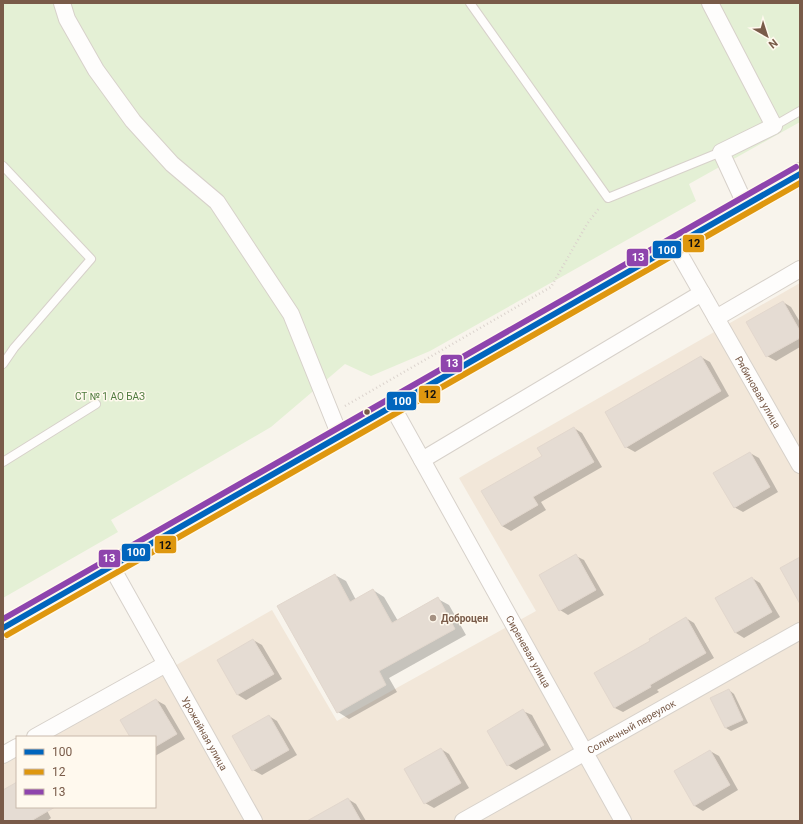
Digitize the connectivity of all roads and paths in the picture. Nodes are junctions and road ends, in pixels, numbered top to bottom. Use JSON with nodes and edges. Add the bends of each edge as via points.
{"nodes":[{"id":1,"x":62,"y":3,"type":"edge"},
{"id":2,"x":470,"y":3,"type":"edge"},
{"id":3,"x":710,"y":3,"type":"edge"},
{"id":4,"x":800,"y":111,"type":"edge"},
{"id":5,"x":774,"y":126,"type":"junction"},
{"id":6,"x":721,"y":152,"type":"junction"},
{"id":7,"x":3,"y":166,"type":"edge"},
{"id":8,"x":800,"y":174,"type":"edge"},
{"id":9,"x":608,"y":198,"type":"junction"},
{"id":10,"x":746,"y":206,"type":"junction"},
{"id":11,"x":675,"y":246,"type":"junction"},
{"id":12,"x":800,"y":269,"type":"edge"},
{"id":13,"x":702,"y":293,"type":"junction"},
{"id":14,"x":716,"y":318,"type":"junction"},
{"id":15,"x":3,"y":364,"type":"edge"},
{"id":16,"x":96,"y":404,"type":"dead end"},
{"id":17,"x":392,"y":406,"type":"junction"},
{"id":18,"x":331,"y":414,"type":"junction"},
{"id":19,"x":340,"y":436,"type":"junction"},
{"id":20,"x":422,"y":460,"type":"junction"},
{"id":21,"x":3,"y":462,"type":"edge"},
{"id":22,"x":800,"y":465,"type":"edge"},
{"id":23,"x":111,"y":566,"type":"junction"},
{"id":24,"x":3,"y":628,"type":"edge"},
{"id":25,"x":800,"y":631,"type":"edge"},
{"id":26,"x":166,"y":664,"type":"junction"},
{"id":27,"x":37,"y":736,"type":"edge"},
{"id":28,"x":16,"y":748,"type":"edge"},
{"id":29,"x":584,"y":752,"type":"junction"},
{"id":30,"x":3,"y":755,"type":"edge"},
{"id":31,"x":254,"y":821,"type":"edge"},
{"id":32,"x":463,"y":821,"type":"edge"},
{"id":33,"x":623,"y":821,"type":"edge"}],
"edges":[{"from":1,"to":18,"type":"street","via":[[67,19],[96,70],[133,121],[172,164],[217,202],[291,314]]},
{"from":2,"to":9,"type":"lane"},
{"from":3,"to":5,"type":"street"},
{"from":4,"to":5,"type":"lane"},
{"from":5,"to":6,"type":"street"},
{"from":6,"to":9,"type":"lane"},
{"from":6,"to":10,"type":"street"},
{"from":7,"to":15,"type":"lane","via":[[91,259]]},
{"from":8,"to":10,"type":"main road"},
{"from":9,"to":18,"type":"path","via":[[587,224],[551,287]]},
{"from":10,"to":11,"type":"main road"},
{"from":11,"to":13,"type":"street","name":"Рябиновая улица"},
{"from":11,"to":17,"type":"main road"},
{"from":12,"to":14,"type":"street"},
{"from":13,"to":14,"type":"street","name":"Рябиновая улица"},
{"from":13,"to":20,"type":"street"},
{"from":14,"to":22,"type":"street","name":"Рябиновая улица"},
{"from":16,"to":21,"type":"lane"},
{"from":17,"to":19,"type":"main road"},
{"from":17,"to":20,"type":"street","name":"Сиреневая улица"},
{"from":18,"to":19,"type":"street"},
{"from":19,"to":23,"type":"main road"},
{"from":20,"to":29,"type":"street","name":"Сиреневая улица"},
{"from":23,"to":24,"type":"main road"},
{"from":23,"to":26,"type":"street","name":"Урожайная улица"},
{"from":25,"to":29,"type":"street","name":"Солнечный переулок"},
{"from":26,"to":27,"type":"street"},
{"from":26,"to":31,"type":"street","name":"Урожайная улица"},
{"from":28,"to":30,"type":"street"},
{"from":29,"to":32,"type":"street","name":"Солнечный переулок"},
{"from":29,"to":33,"type":"street","name":"Сиреневая улица"}]}
